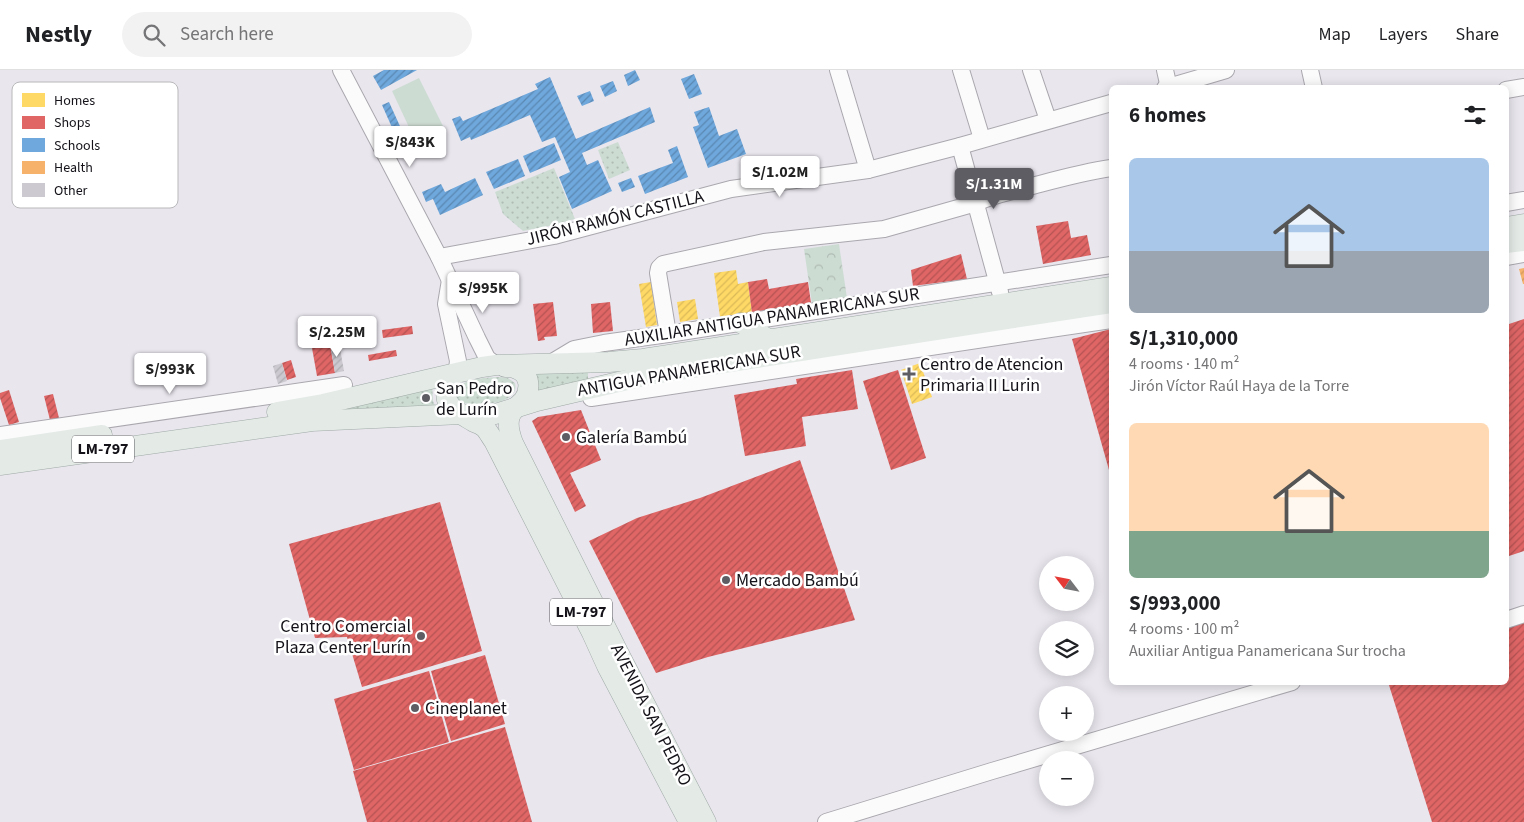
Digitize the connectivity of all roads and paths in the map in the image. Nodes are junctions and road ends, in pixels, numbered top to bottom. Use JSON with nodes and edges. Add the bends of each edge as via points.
{"nodes":[{"id":1,"x":341,"y":70,"type":"edge"},
{"id":2,"x":838,"y":70,"type":"edge"},
{"id":3,"x":961,"y":70,"type":"edge"},
{"id":4,"x":1031,"y":70,"type":"edge"},
{"id":5,"x":1165,"y":70,"type":"edge"},
{"id":6,"x":1226,"y":70,"type":"edge"},
{"id":7,"x":1310,"y":70,"type":"edge"},
{"id":8,"x":1168,"y":85,"type":"edge"},
{"id":9,"x":1175,"y":85,"type":"edge"},
{"id":10,"x":1313,"y":85,"type":"edge"},
{"id":11,"x":1524,"y":87,"type":"edge"},
{"id":12,"x":1509,"y":90,"type":"edge"},
{"id":13,"x":1109,"y":104,"type":"edge"},
{"id":14,"x":1048,"y":120,"type":"junction"},
{"id":15,"x":982,"y":139,"type":"junction"},
{"id":16,"x":960,"y":146,"type":"junction"},
{"id":17,"x":1109,"y":168,"type":"edge"},
{"id":18,"x":868,"y":170,"type":"junction"},
{"id":19,"x":1524,"y":200,"type":"edge"},
{"id":20,"x":1509,"y":202,"type":"edge"},
{"id":21,"x":976,"y":203,"type":"junction"},
{"id":22,"x":1524,"y":224,"type":"edge"},
{"id":23,"x":1509,"y":226,"type":"edge"},
{"id":24,"x":1524,"y":241,"type":"edge"},
{"id":25,"x":1509,"y":243,"type":"edge"},
{"id":26,"x":1524,"y":254,"type":"edge"},
{"id":27,"x":1509,"y":256,"type":"edge"},
{"id":28,"x":440,"y":257,"type":"junction"},
{"id":29,"x":1109,"y":265,"type":"edge"},
{"id":30,"x":450,"y":280,"type":"junction"},
{"id":31,"x":998,"y":282,"type":"junction"},
{"id":32,"x":1109,"y":287,"type":"edge"},
{"id":33,"x":1109,"y":303,"type":"edge"},
{"id":34,"x":1006,"y":311,"type":"junction"},
{"id":35,"x":1109,"y":320,"type":"edge"},
{"id":36,"x":741,"y":322,"type":"junction"},
{"id":37,"x":668,"y":334,"type":"junction"},
{"id":38,"x":770,"y":340,"type":"junction"},
{"id":39,"x":549,"y":364,"type":"junction"},
{"id":40,"x":496,"y":365,"type":"junction"},
{"id":41,"x":453,"y":374,"type":"junction"},
{"id":42,"x":344,"y":385,"type":"dead end"},
{"id":43,"x":537,"y":401,"type":"junction"},
{"id":44,"x":514,"y":409,"type":"junction"},
{"id":45,"x":461,"y":414,"type":"junction"},
{"id":46,"x":0,"y":435,"type":"edge"},
{"id":47,"x":75,"y":446,"type":"junction"},
{"id":48,"x":0,"y":450,"type":"edge"},
{"id":49,"x":0,"y":465,"type":"edge"},
{"id":50,"x":1524,"y":614,"type":"edge"},
{"id":51,"x":1509,"y":619,"type":"edge"},
{"id":52,"x":1282,"y":685,"type":"edge"},
{"id":53,"x":689,"y":822,"type":"edge"},
{"id":54,"x":706,"y":822,"type":"edge"},
{"id":55,"x":826,"y":822,"type":"edge"}],
"edges":[{"from":1,"to":28,"type":"street"},
{"from":2,"to":18,"type":"street"},
{"from":3,"to":15,"type":"street"},
{"from":4,"to":14,"type":"street"},
{"from":5,"to":8,"type":"street"},
{"from":6,"to":9,"type":"street"},
{"from":7,"to":10,"type":"street"},
{"from":11,"to":12,"type":"street"},
{"from":13,"to":14,"type":"street","name":"JIRÓN RAMÓN CASTILLA"},
{"from":14,"to":15,"type":"street","name":"JIRÓN RAMÓN CASTILLA"},
{"from":15,"to":16,"type":"street","name":"JIRÓN RAMÓN CASTILLA"},
{"from":16,"to":18,"type":"street","name":"JIRÓN RAMÓN CASTILLA"},
{"from":16,"to":21,"type":"street"},
{"from":17,"to":21,"type":"street"},
{"from":18,"to":28,"type":"street","name":"JIRÓN RAMÓN CASTILLA","via":[[731,189],[554,236]]},
{"from":19,"to":20,"type":"street"},
{"from":21,"to":31,"type":"street"},
{"from":21,"to":37,"type":"street","via":[[884,229],[764,242],[663,264],[658,273]]},
{"from":22,"to":23,"type":"main road"},
{"from":24,"to":25,"type":"main road"},
{"from":26,"to":27,"type":"street"},
{"from":28,"to":30,"type":"street"},
{"from":29,"to":31,"type":"street"},
{"from":30,"to":40,"type":"street","via":[[476,338]]},
{"from":30,"to":41,"type":"street","name":"AVENIDA SAN PEDRO","via":[[446,304],[458,361]]},
{"from":31,"to":34,"type":"street"},
{"from":31,"to":36,"type":"street","name":"AUXILIAR ANTIGUA PANAMERICANA SUR"},
{"from":32,"to":34,"type":"main road","name":"ANTIGUA PANAMERICANA SUR"},
{"from":33,"to":34,"type":"main road","name":"ANTIGUA PANAMERICANA SUR"},
{"from":34,"to":38,"type":"main road","name":"ANTIGUA PANAMERICANA SUR"},
{"from":34,"to":43,"type":"main road","name":"ANTIGUA PANAMERICANA SUR","via":[[653,374]]},
{"from":35,"to":43,"type":"street","via":[[556,404]]},
{"from":36,"to":37,"type":"street","name":"AUXILIAR ANTIGUA PANAMERICANA SUR"},
{"from":36,"to":38,"type":"main road"},
{"from":37,"to":39,"type":"street","name":"AUXILIAR ANTIGUA PANAMERICANA SUR","via":[[574,349]]},
{"from":38,"to":39,"type":"main road","name":"ANTIGUA PANAMERICANA SUR","via":[[643,359]]},
{"from":39,"to":40,"type":"main road","name":"ANTIGUA PANAMERICANA SUR"},
{"from":40,"to":41,"type":"main road","name":"ANTIGUA PANAMERICANA SUR","number":"LM-797"},
{"from":40,"to":44,"type":"main road","name":"AVENIDA SAN PEDRO","number":"LM-797","via":[[517,369],[528,381],[526,397]]},
{"from":41,"to":45,"type":"main road","name":"AVENIDA SAN PEDRO","number":"LM-797","via":[[446,388],[446,398],[449,406]]},
{"from":41,"to":47,"type":"main road","name":"ANTIGUA PANAMERICANA SUR","number":"LM-797","via":[[323,404]]},
{"from":42,"to":46,"type":"street"},
{"from":43,"to":44,"type":"main road","name":"ANTIGUA PANAMERICANA SUR"},
{"from":44,"to":45,"type":"main road","name":"ANTIGUA PANAMERICANA SUR","number":"LM-797","via":[[482,416]]},
{"from":44,"to":54,"type":"main road","name":"AVENIDA SAN PEDRO","number":"LM-797","via":[[509,429],[512,443]]},
{"from":45,"to":47,"type":"main road","name":"ANTIGUA PANAMERICANA SUR","number":"LM-797","via":[[312,421]]},
{"from":45,"to":53,"type":"main road","name":"AVENIDA SAN PEDRO","number":"LM-797","via":[[484,428],[494,441]]},
{"from":47,"to":48,"type":"main road","name":"ANTIGUA PANAMERICANA SUR","number":"LM-797"},
{"from":47,"to":49,"type":"main road","name":"ANTIGUA PANAMERICANA SUR","number":"LM-797"},
{"from":50,"to":51,"type":"street"},
{"from":52,"to":55,"type":"street"}]}
